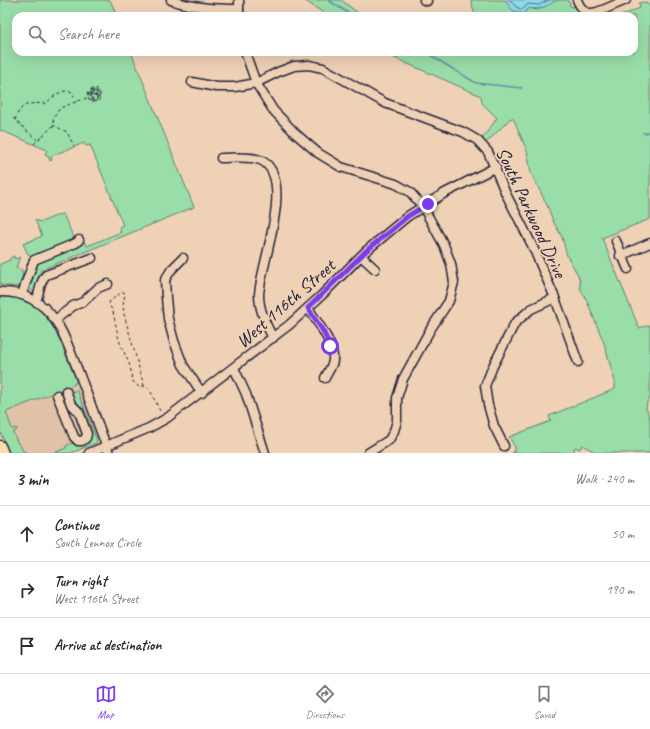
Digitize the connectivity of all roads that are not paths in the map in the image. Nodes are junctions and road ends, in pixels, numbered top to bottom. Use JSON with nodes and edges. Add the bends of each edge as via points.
{"nodes":[{"id":1,"x":170,"y":0,"type":"edge"},
{"id":2,"x":239,"y":0,"type":"edge"},
{"id":3,"x":424,"y":0,"type":"edge"},
{"id":4,"x":427,"y":0,"type":"edge"},
{"id":5,"x":577,"y":0,"type":"edge"},
{"id":6,"x":626,"y":0,"type":"edge"},
{"id":7,"x":232,"y":12,"type":"edge"},
{"id":8,"x":239,"y":12,"type":"edge"},
{"id":9,"x":586,"y":12,"type":"edge"},
{"id":10,"x":599,"y":12,"type":"edge"},
{"id":11,"x":246,"y":56,"type":"edge"},
{"id":12,"x":192,"y":82,"type":"dead end"},
{"id":13,"x":256,"y":83,"type":"junction"},
{"id":14,"x":221,"y":158,"type":"dead end"},
{"id":15,"x":496,"y":167,"type":"junction"},
{"id":16,"x":423,"y":207,"type":"junction"},
{"id":17,"x":79,"y":240,"type":"dead end"},
{"id":18,"x":616,"y":240,"type":"dead end"},
{"id":19,"x":650,"y":243,"type":"edge"},
{"id":20,"x":621,"y":255,"type":"junction"},
{"id":21,"x":361,"y":256,"type":"junction"},
{"id":22,"x":92,"y":258,"type":"dead end"},
{"id":23,"x":184,"y":258,"type":"dead end"},
{"id":24,"x":375,"y":269,"type":"dead end"},
{"id":25,"x":628,"y":269,"type":"dead end"},
{"id":26,"x":108,"y":284,"type":"dead end"},
{"id":27,"x":0,"y":292,"type":"edge"},
{"id":28,"x":22,"y":294,"type":"junction"},
{"id":29,"x":555,"y":298,"type":"junction"},
{"id":30,"x":36,"y":301,"type":"junction"},
{"id":31,"x":308,"y":308,"type":"junction"},
{"id":32,"x":55,"y":320,"type":"junction"},
{"id":33,"x":273,"y":338,"type":"junction"},
{"id":34,"x":578,"y":362,"type":"dead end"},
{"id":35,"x":234,"y":368,"type":"junction"},
{"id":36,"x":325,"y":378,"type":"dead end"},
{"id":37,"x":66,"y":391,"type":"dead end"},
{"id":38,"x":202,"y":393,"type":"junction"},
{"id":39,"x":57,"y":395,"type":"dead end"},
{"id":40,"x":0,"y":446,"type":"edge"},
{"id":41,"x":504,"y":446,"type":"dead end"},
{"id":42,"x":108,"y":449,"type":"edge"},
{"id":43,"x":3,"y":453,"type":"edge"},
{"id":44,"x":89,"y":453,"type":"edge"},
{"id":45,"x":265,"y":453,"type":"edge"},
{"id":46,"x":368,"y":453,"type":"edge"}],
"edges":[{"from":1,"to":7,"type":"street"},
{"from":2,"to":8,"type":"street"},
{"from":3,"to":4,"type":"street"},
{"from":5,"to":9,"type":"street"},
{"from":6,"to":10,"type":"street"},
{"from":11,"to":13,"type":"street"},
{"from":12,"to":13,"type":"street","name":"South Parkwood Drive","via":[[216,87]]},
{"from":13,"to":15,"type":"street","name":"South Parkwood Drive","via":[[294,66],[309,65],[323,68],[385,103],[463,132],[477,140],[488,152]]},
{"from":13,"to":16,"type":"street","via":[[273,110],[318,153],[341,166],[396,184],[410,192]]},
{"from":14,"to":33,"type":"street","via":[[260,160],[275,176],[275,213],[259,296],[264,322]]},
{"from":15,"to":16,"type":"street","name":"West 116th Street"},
{"from":15,"to":29,"type":"street","name":"South Parkwood Drive"},
{"from":16,"to":21,"type":"street","name":"West 116th Street","via":[[408,216]]},
{"from":16,"to":46,"type":"street","via":[[444,245],[454,282],[448,301],[403,379],[397,398],[397,421],[394,431],[389,440]]},
{"from":17,"to":28,"type":"street","via":[[34,260]]},
{"from":18,"to":20,"type":"street"},
{"from":19,"to":20,"type":"street"},
{"from":20,"to":25,"type":"street"},
{"from":21,"to":24,"type":"street"},
{"from":21,"to":31,"type":"street","name":"West 116th Street"},
{"from":22,"to":30,"type":"street","via":[[46,275]]},
{"from":23,"to":38,"type":"street","via":[[171,270],[166,280],[168,319],[183,365]]},
{"from":26,"to":32,"type":"street","via":[[98,288]]},
{"from":27,"to":28,"type":"street"},
{"from":28,"to":30,"type":"street"},
{"from":29,"to":34,"type":"street","name":"South Parkwood Drive"},
{"from":29,"to":41,"type":"street","via":[[531,310],[515,323],[485,386],[494,426]]},
{"from":30,"to":32,"type":"street"},
{"from":31,"to":33,"type":"street","name":"West 116th Street"},
{"from":31,"to":36,"type":"street","via":[[330,346],[333,362]]},
{"from":32,"to":42,"type":"street","via":[[84,384]]},
{"from":33,"to":35,"type":"street","name":"West 116th Street"},
{"from":35,"to":38,"type":"street","name":"West 116th Street"},
{"from":35,"to":45,"type":"street","via":[[246,394]]},
{"from":37,"to":39,"type":"street","via":[[87,434],[82,441],[74,437]]},
{"from":38,"to":42,"type":"street","name":"West 116th Street","via":[[167,418]]},
{"from":40,"to":43,"type":"main road"},
{"from":42,"to":44,"type":"street","name":"West 116th Street"}]}
